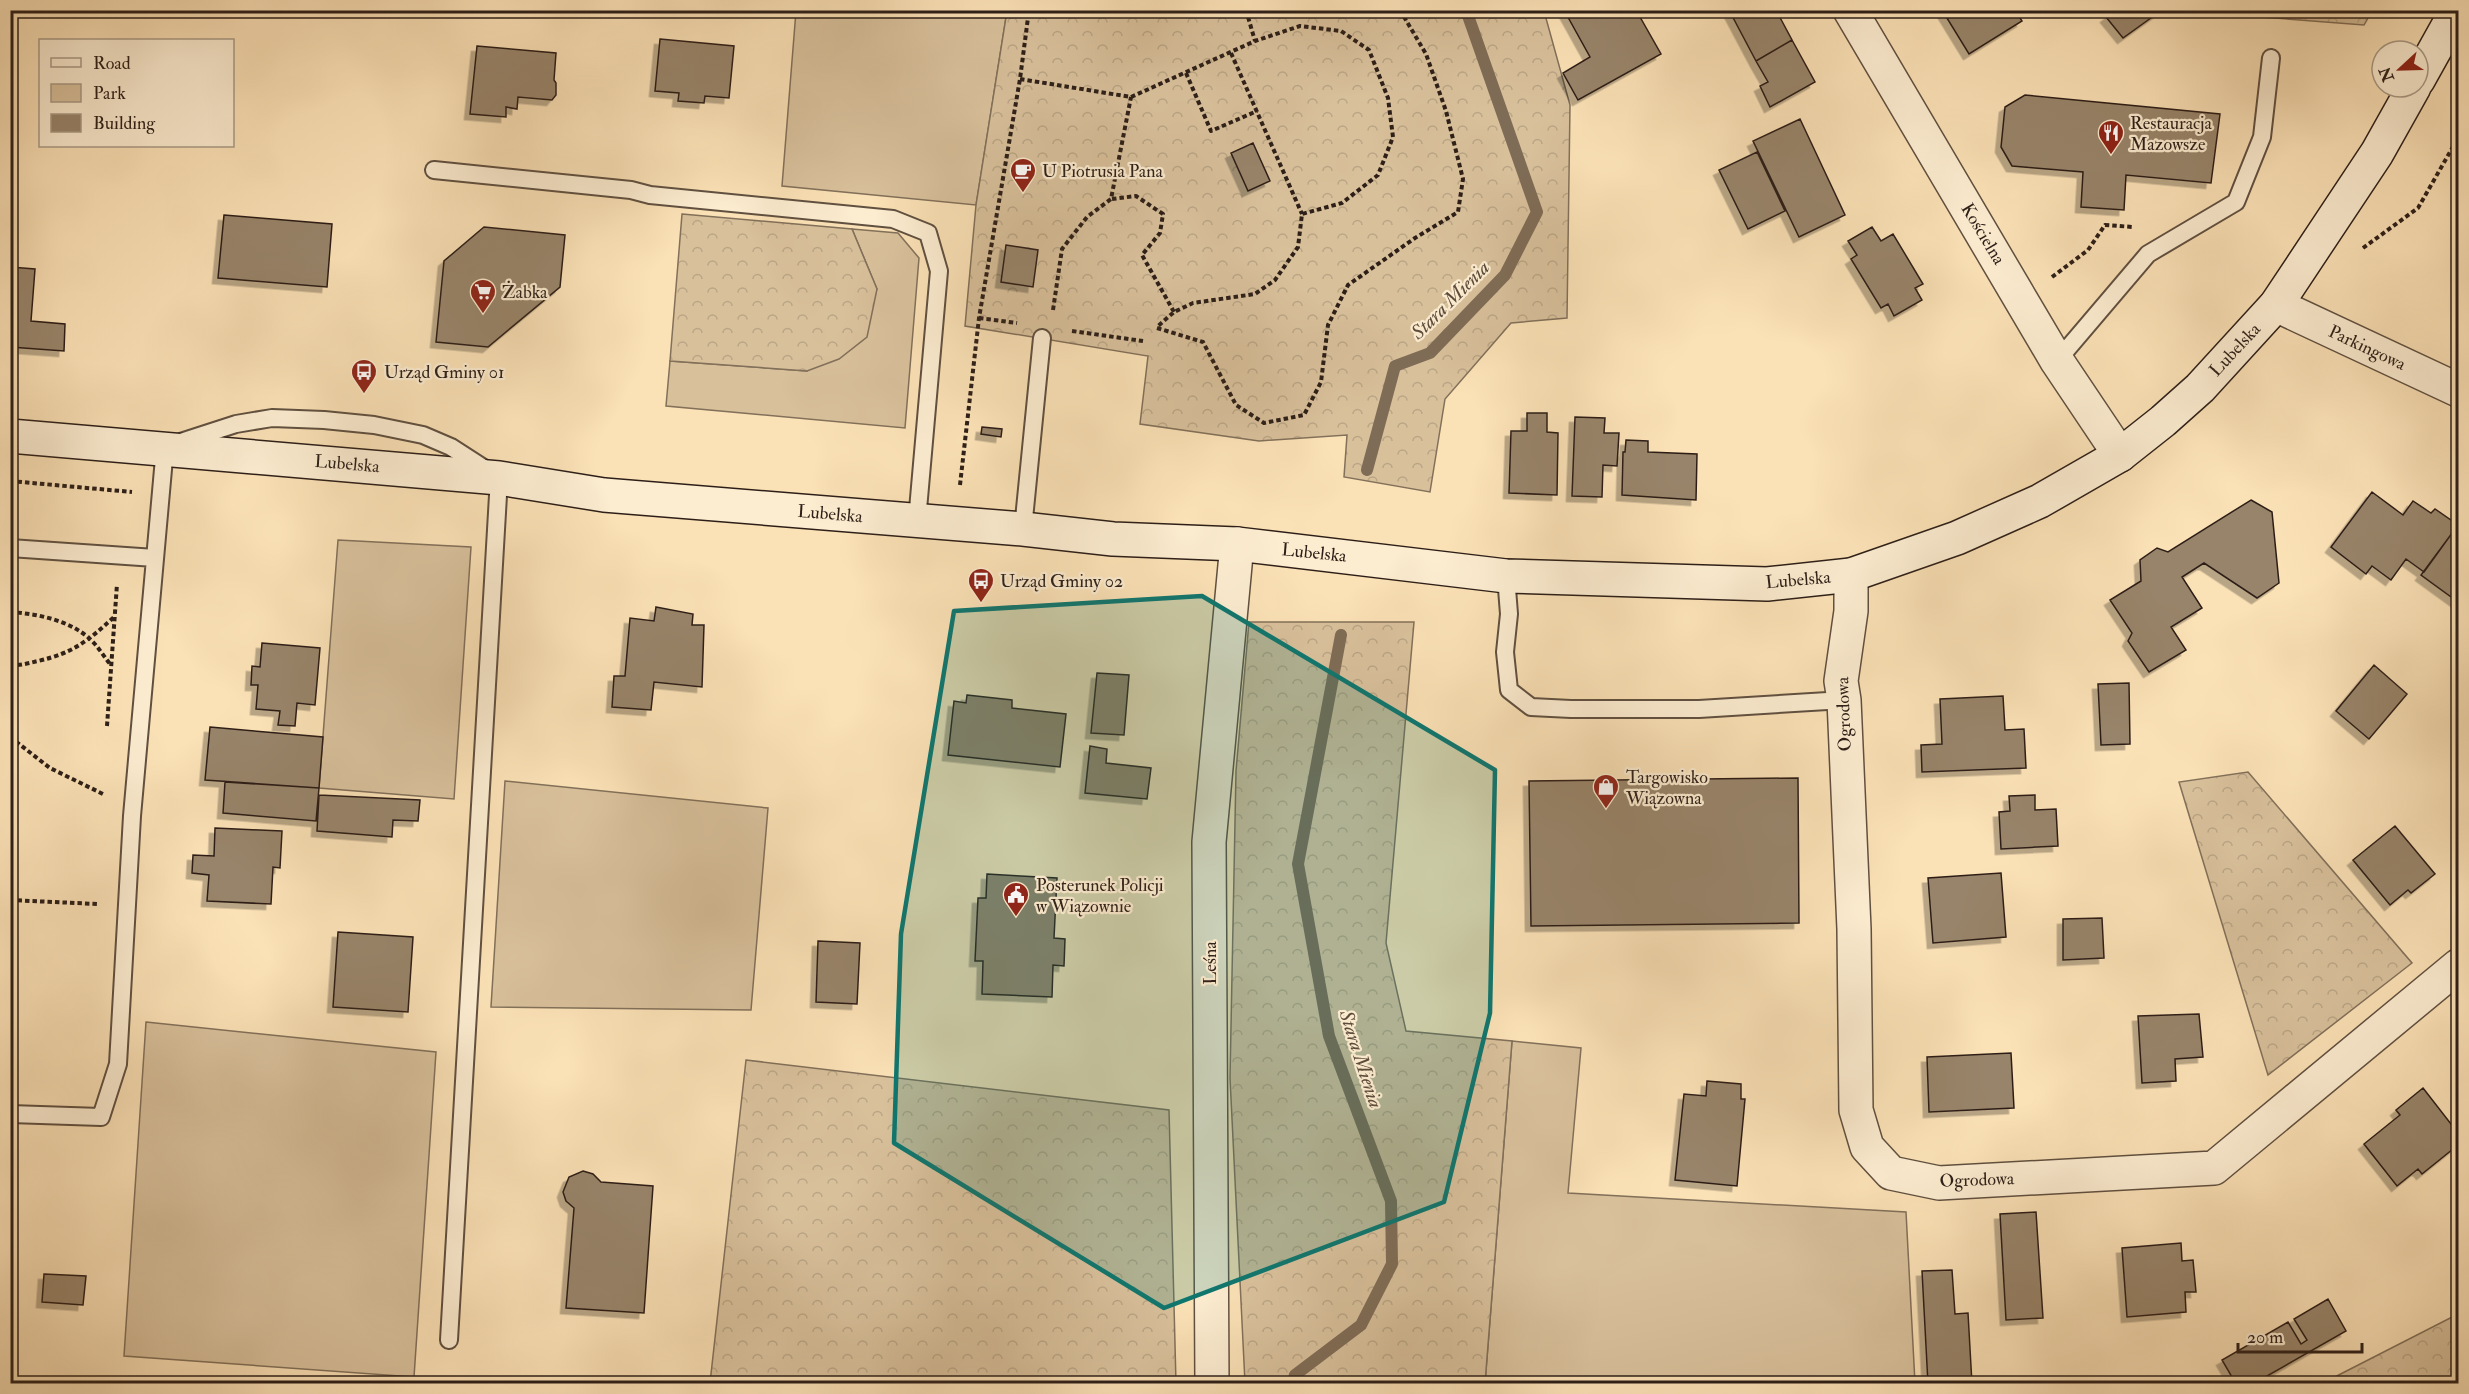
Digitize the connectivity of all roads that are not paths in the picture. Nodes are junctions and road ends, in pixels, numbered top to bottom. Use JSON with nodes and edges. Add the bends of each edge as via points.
{"nodes":[{"id":1,"x":1850,"y":10,"type":"edge"},
{"id":2,"x":2457,"y":10,"type":"edge"},
{"id":3,"x":2271,"y":57,"type":"dead end"},
{"id":4,"x":2430,"y":58,"type":"edge"},
{"id":5,"x":2407,"y":99,"type":"edge"},
{"id":6,"x":434,"y":170,"type":"dead end"},
{"id":7,"x":2276,"y":305,"type":"junction"},
{"id":8,"x":1042,"y":338,"type":"road end"},
{"id":9,"x":2057,"y":361,"type":"junction"},
{"id":10,"x":2458,"y":390,"type":"edge"},
{"id":11,"x":10,"y":436,"type":"edge"},
{"id":12,"x":165,"y":447,"type":"junction"},
{"id":13,"x":2120,"y":455,"type":"junction"},
{"id":14,"x":499,"y":478,"type":"junction"},
{"id":15,"x":917,"y":521,"type":"junction"},
{"id":16,"x":1023,"y":529,"type":"junction"},
{"id":17,"x":1237,"y":544,"type":"junction"},
{"id":18,"x":10,"y":548,"type":"edge"},
{"id":19,"x":155,"y":558,"type":"junction"},
{"id":20,"x":1851,"y":575,"type":"junction"},
{"id":21,"x":1506,"y":576,"type":"junction"},
{"id":22,"x":1844,"y":700,"type":"junction"},
{"id":23,"x":2458,"y":966,"type":"edge"},
{"id":24,"x":10,"y":1114,"type":"edge"},
{"id":25,"x":449,"y":1340,"type":"dead end"},
{"id":26,"x":1212,"y":1383,"type":"edge"}],
"edges":[{"from":1,"to":9,"type":"street","name":"Kościelna"},
{"from":2,"to":4,"type":"street"},
{"from":3,"to":9,"type":"lane","via":[[2262,137],[2236,202],[2148,254]]},
{"from":5,"to":7,"type":"street","name":"Lubelska","via":[[2377,153]]},
{"from":6,"to":15,"type":"lane","via":[[893,219],[928,233],[939,272]]},
{"from":7,"to":10,"type":"street","name":"Parkingowa"},
{"from":7,"to":13,"type":"street","name":"Lubelska","via":[[2200,388]]},
{"from":8,"to":16,"type":"lane"},
{"from":9,"to":13,"type":"street","name":"Kościelna"},
{"from":11,"to":12,"type":"street","name":"Lubelska"},
{"from":12,"to":14,"type":"street","name":"Lubelska"},
{"from":12,"to":19,"type":"lane"},
{"from":13,"to":20,"type":"street","name":"Lubelska","via":[[2040,501],[1957,538]]},
{"from":14,"to":15,"type":"street","name":"Lubelska","via":[[604,495]]},
{"from":14,"to":25,"type":"lane"},
{"from":15,"to":16,"type":"street","name":"Lubelska"},
{"from":16,"to":17,"type":"street","name":"Lubelska","via":[[1113,539]]},
{"from":17,"to":21,"type":"street","name":"Lubelska"},
{"from":17,"to":26,"type":"street","name":"Leśna","via":[[1209,842]]},
{"from":18,"to":19,"type":"lane"},
{"from":19,"to":24,"type":"lane","via":[[132,816],[118,1064],[101,1118]]},
{"from":20,"to":21,"type":"street","name":"Lubelska","via":[[1767,584]]},
{"from":20,"to":22,"type":"street","name":"Ogrodowa","via":[[1851,610],[1840,681]]},
{"from":21,"to":22,"type":"lane","via":[[1509,690],[1532,707],[1699,709]]},
{"from":22,"to":23,"type":"street","name":"Ogrodowa","via":[[1854,929],[1856,1110],[1867,1147],[1891,1173],[1939,1183],[2214,1168]]}]}
